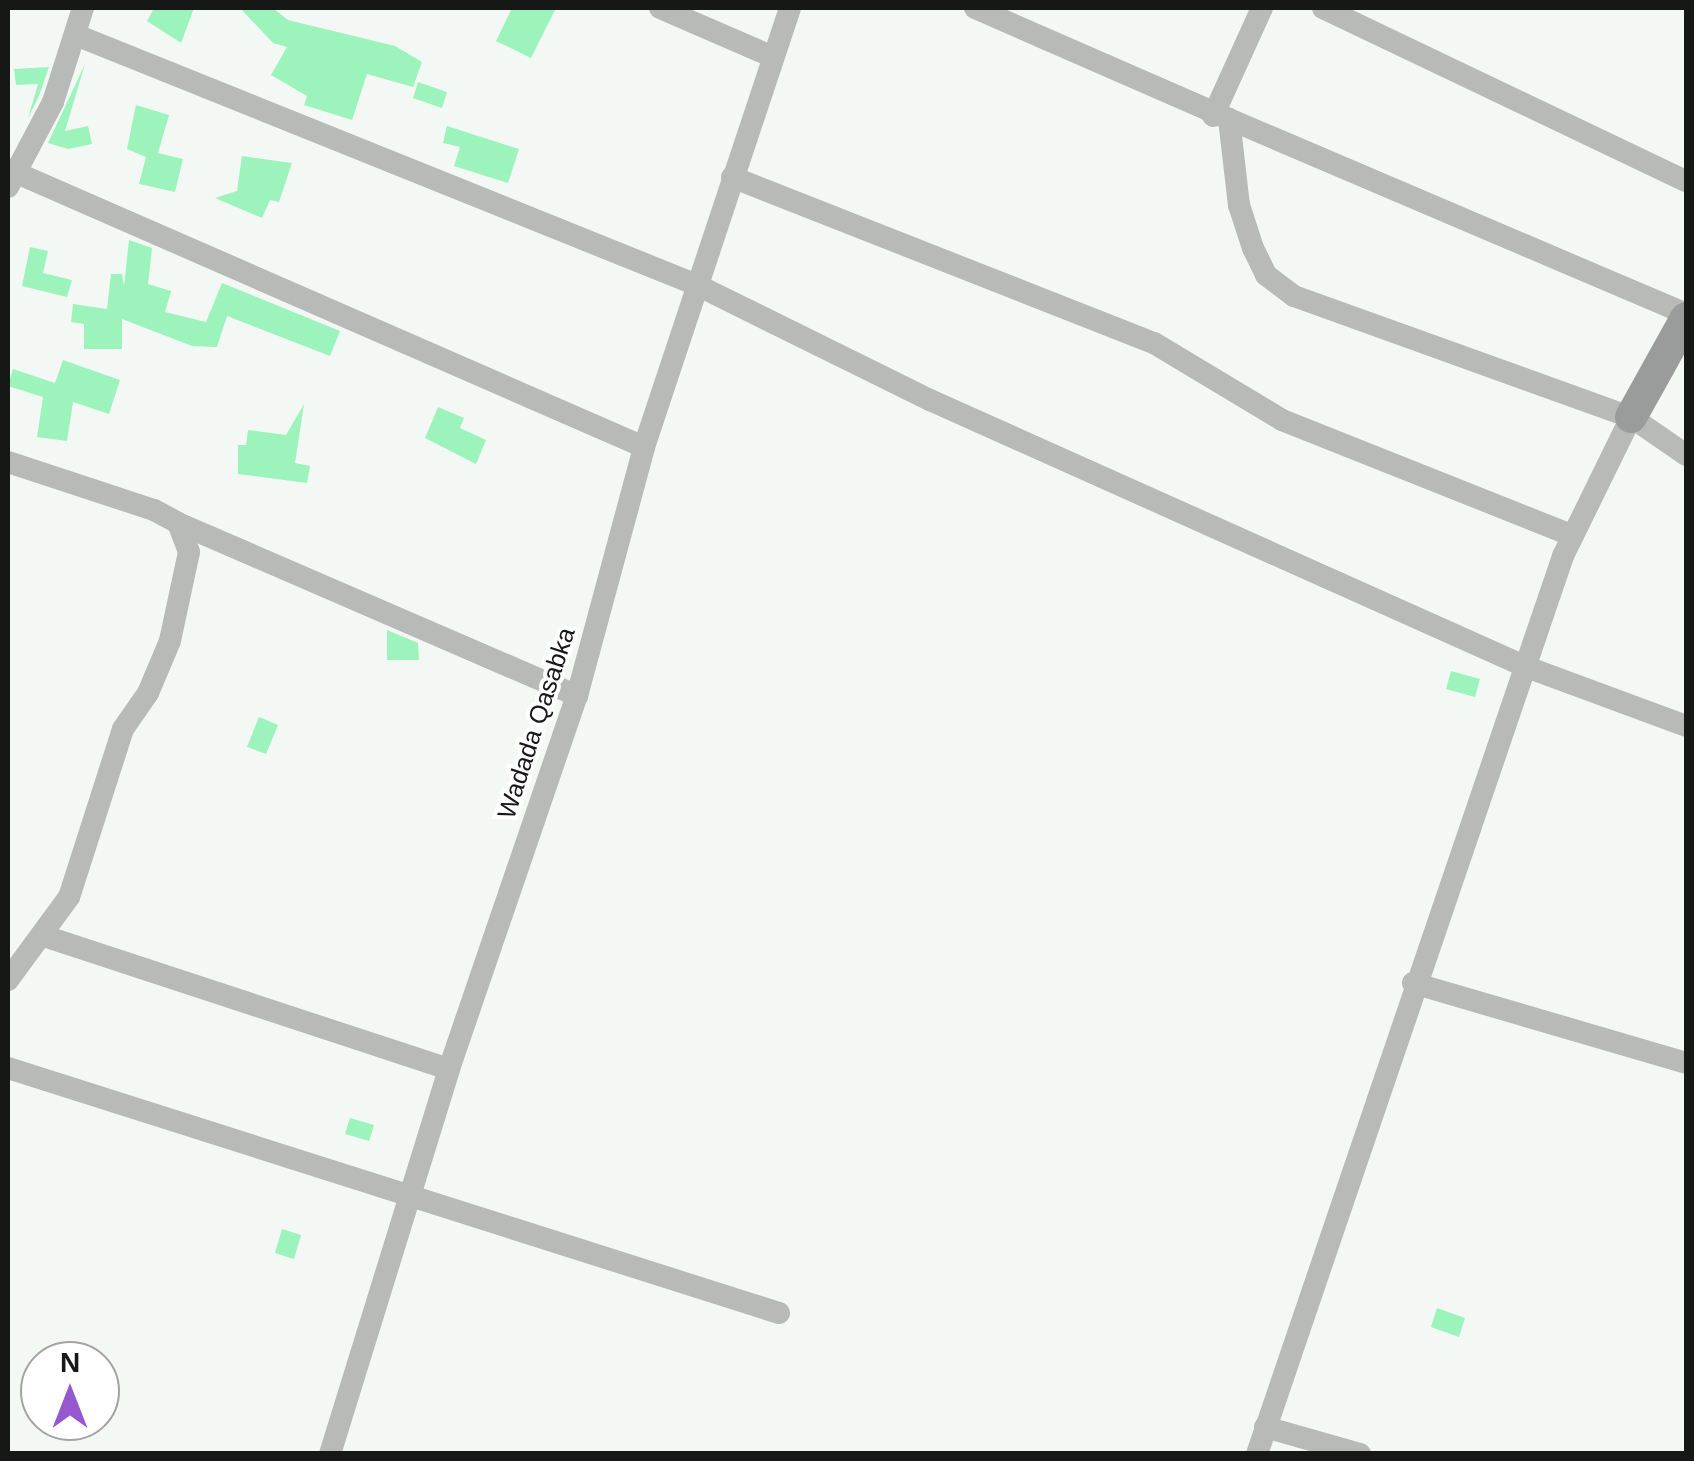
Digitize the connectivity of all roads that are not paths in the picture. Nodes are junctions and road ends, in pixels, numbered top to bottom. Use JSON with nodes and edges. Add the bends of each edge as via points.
{"nodes":[{"id":1,"x":83,"y":8,"type":"edge"},
{"id":2,"x":660,"y":8,"type":"edge"},
{"id":3,"x":790,"y":8,"type":"edge"},
{"id":4,"x":975,"y":8,"type":"edge"},
{"id":5,"x":1262,"y":8,"type":"edge"},
{"id":6,"x":1323,"y":8,"type":"edge"},
{"id":7,"x":76,"y":35,"type":"junction"},
{"id":8,"x":771,"y":56,"type":"junction"},
{"id":9,"x":1221,"y":118,"type":"junction"},
{"id":10,"x":732,"y":178,"type":"junction"},
{"id":11,"x":1686,"y":180,"type":"edge"},
{"id":12,"x":13,"y":181,"type":"edge"},
{"id":13,"x":696,"y":285,"type":"junction"},
{"id":14,"x":1686,"y":316,"type":"edge"},
{"id":15,"x":1632,"y":417,"type":"junction"},
{"id":16,"x":644,"y":447,"type":"junction"},
{"id":17,"x":1686,"y":455,"type":"edge"},
{"id":18,"x":8,"y":462,"type":"edge"},
{"id":19,"x":178,"y":523,"type":"junction"},
{"id":20,"x":1573,"y":536,"type":"junction"},
{"id":21,"x":1524,"y":666,"type":"junction"},
{"id":22,"x":577,"y":696,"type":"junction"},
{"id":23,"x":1686,"y":726,"type":"edge"},
{"id":24,"x":44,"y":936,"type":"junction"},
{"id":25,"x":8,"y":980,"type":"edge"},
{"id":26,"x":1413,"y":983,"type":"junction"},
{"id":27,"x":1686,"y":1063,"type":"edge"},
{"id":28,"x":8,"y":1068,"type":"edge"},
{"id":29,"x":449,"y":1070,"type":"junction"},
{"id":30,"x":410,"y":1196,"type":"junction"},
{"id":31,"x":779,"y":1313,"type":"dead end"},
{"id":32,"x":1266,"y":1427,"type":"junction"},
{"id":33,"x":330,"y":1454,"type":"edge"},
{"id":34,"x":1257,"y":1454,"type":"edge"},
{"id":35,"x":1360,"y":1454,"type":"edge"}],
"edges":[{"from":1,"to":7,"type":"street"},
{"from":2,"to":8,"type":"street"},
{"from":3,"to":8,"type":"street","name":"Wadada Qasabka"},
{"from":4,"to":9,"type":"street"},
{"from":5,"to":9,"type":"street"},
{"from":6,"to":11,"type":"street"},
{"from":7,"to":12,"type":"street"},
{"from":7,"to":13,"type":"street"},
{"from":8,"to":10,"type":"street","name":"Wadada Qasabka"},
{"from":9,"to":14,"type":"street"},
{"from":9,"to":15,"type":"street","via":[[1253,248],[1266,275],[1294,296]]},
{"from":10,"to":13,"type":"street","name":"Wadada Qasabka"},
{"from":10,"to":20,"type":"street","via":[[1154,343],[1282,420]]},
{"from":12,"to":16,"type":"street"},
{"from":13,"to":16,"type":"street","name":"Wadada Qasabka"},
{"from":13,"to":21,"type":"street","via":[[930,400]]},
{"from":14,"to":15,"type":"street"},
{"from":15,"to":17,"type":"street"},
{"from":15,"to":20,"type":"street"},
{"from":16,"to":22,"type":"street","name":"Wadada Qasabka"},
{"from":18,"to":19,"type":"street"},
{"from":19,"to":22,"type":"street"},
{"from":19,"to":24,"type":"street","via":[[189,552],[170,640],[148,693],[123,729],[69,897]]},
{"from":20,"to":21,"type":"street"},
{"from":21,"to":23,"type":"street"},
{"from":21,"to":26,"type":"street"},
{"from":22,"to":29,"type":"street","name":"Wadada Qasabka"},
{"from":24,"to":25,"type":"street"},
{"from":24,"to":29,"type":"street"},
{"from":26,"to":27,"type":"street"},
{"from":26,"to":32,"type":"street"},
{"from":28,"to":30,"type":"street"},
{"from":29,"to":30,"type":"street","name":"Wadada Qasabka"},
{"from":30,"to":31,"type":"street"},
{"from":30,"to":33,"type":"street","name":"Wadada Qasabka"},
{"from":32,"to":34,"type":"street"},
{"from":32,"to":35,"type":"street"}]}
